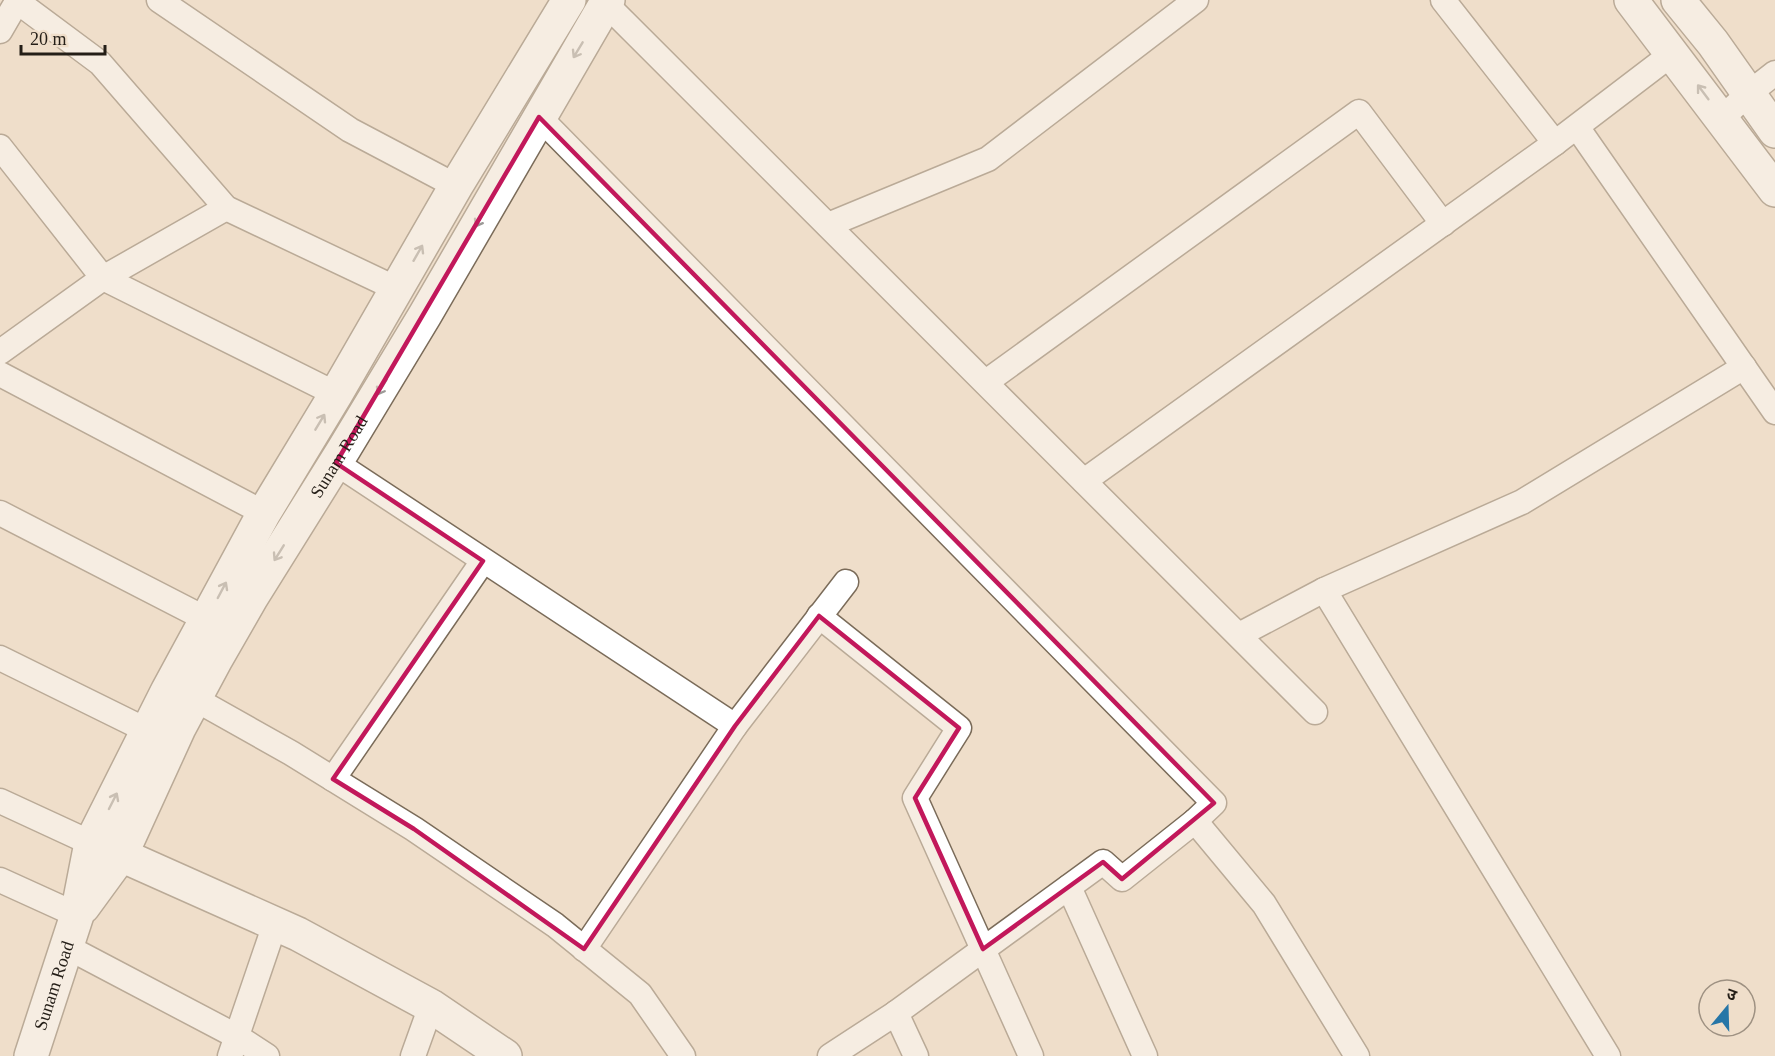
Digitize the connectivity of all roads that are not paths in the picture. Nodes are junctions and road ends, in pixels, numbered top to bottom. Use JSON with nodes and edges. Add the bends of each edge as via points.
{"nodes":[{"id":1,"x":159,"y":0,"type":"edge"},
{"id":2,"x":569,"y":0,"type":"edge"},
{"id":3,"x":1196,"y":0,"type":"edge"},
{"id":4,"x":1443,"y":0,"type":"edge"},
{"id":5,"x":1632,"y":0,"type":"edge"},
{"id":6,"x":1678,"y":0,"type":"edge"},
{"id":7,"x":18,"y":1,"type":"edge"},
{"id":8,"x":607,"y":2,"type":"edge"},
{"id":9,"x":0,"y":31,"type":"edge"},
{"id":10,"x":1673,"y":53,"type":"junction"},
{"id":11,"x":1775,"y":73,"type":"edge"},
{"id":12,"x":1748,"y":94,"type":"junction"},
{"id":13,"x":539,"y":117,"type":"junction"},
{"id":14,"x":1722,"y":118,"type":"junction"},
{"id":15,"x":1577,"y":128,"type":"junction"},
{"id":16,"x":1775,"y":131,"type":"edge"},
{"id":17,"x":1555,"y":143,"type":"junction"},
{"id":18,"x":0,"y":147,"type":"edge"},
{"id":19,"x":456,"y":186,"type":"junction"},
{"id":20,"x":1775,"y":190,"type":"edge"},
{"id":21,"x":226,"y":208,"type":"junction"},
{"id":22,"x":1443,"y":224,"type":"junction"},
{"id":23,"x":828,"y":225,"type":"junction"},
{"id":24,"x":103,"y":278,"type":"junction"},
{"id":25,"x":397,"y":289,"type":"junction"},
{"id":26,"x":0,"y":352,"type":"edge"},
{"id":27,"x":1744,"y":367,"type":"junction"},
{"id":28,"x":0,"y":374,"type":"edge"},
{"id":29,"x":986,"y":382,"type":"junction"},
{"id":30,"x":336,"y":394,"type":"junction"},
{"id":31,"x":1775,"y":411,"type":"edge"},
{"id":32,"x":336,"y":463,"type":"junction"},
{"id":33,"x":1084,"y":481,"type":"junction"},
{"id":34,"x":0,"y":513,"type":"edge"},
{"id":35,"x":264,"y":513,"type":"junction"},
{"id":36,"x":483,"y":561,"type":"junction"},
{"id":37,"x":846,"y":582,"type":"dead end"},
{"id":38,"x":1324,"y":590,"type":"junction"},
{"id":39,"x":819,"y":616,"type":"junction"},
{"id":40,"x":206,"y":619,"type":"junction"},
{"id":41,"x":1239,"y":635,"type":"junction"},
{"id":42,"x":0,"y":658,"type":"edge"},
{"id":43,"x":195,"y":699,"type":"junction"},
{"id":44,"x":1315,"y":711,"type":"dead end"},
{"id":45,"x":735,"y":726,"type":"junction"},
{"id":46,"x":148,"y":731,"type":"junction"},
{"id":47,"x":333,"y":779,"type":"junction"},
{"id":48,"x":0,"y":801,"type":"edge"},
{"id":49,"x":1195,"y":821,"type":"junction"},
{"id":50,"x":91,"y":843,"type":"junction"},
{"id":51,"x":121,"y":855,"type":"junction"},
{"id":52,"x":0,"y":880,"type":"edge"},
{"id":53,"x":1069,"y":887,"type":"junction"},
{"id":54,"x":77,"y":915,"type":"junction"},
{"id":55,"x":275,"y":924,"type":"junction"},
{"id":56,"x":67,"y":947,"type":"junction"},
{"id":57,"x":584,"y":949,"type":"junction"},
{"id":58,"x":983,"y":949,"type":"junction"},
{"id":59,"x":431,"y":1006,"type":"junction"},
{"id":60,"x":896,"y":1012,"type":"junction"},
{"id":61,"x":233,"y":1046,"type":"edge"},
{"id":62,"x":37,"y":1054,"type":"edge"},
{"id":63,"x":267,"y":1056,"type":"edge"},
{"id":64,"x":413,"y":1056,"type":"edge"},
{"id":65,"x":505,"y":1056,"type":"edge"},
{"id":66,"x":683,"y":1056,"type":"edge"},
{"id":67,"x":830,"y":1056,"type":"edge"},
{"id":68,"x":916,"y":1056,"type":"edge"},
{"id":69,"x":1031,"y":1056,"type":"edge"},
{"id":70,"x":1145,"y":1056,"type":"edge"},
{"id":71,"x":1357,"y":1056,"type":"edge"},
{"id":72,"x":1608,"y":1056,"type":"edge"}],
"edges":[{"from":1,"to":19,"type":"street","via":[[350,130]]},
{"from":2,"to":19,"type":"main road","name":"Sunam Road"},
{"from":3,"to":23,"type":"street","via":[[988,159]]},
{"from":4,"to":17,"type":"street"},
{"from":5,"to":10,"type":"main road"},
{"from":6,"to":12,"type":"main road"},
{"from":7,"to":9,"type":"street"},
{"from":7,"to":21,"type":"street","via":[[100,63]]},
{"from":8,"to":13,"type":"main road","name":"Sunam Road","one_way":true},
{"from":8,"to":23,"type":"street"},
{"from":14,"to":10,"type":"main road","one_way":true},
{"from":10,"to":15,"type":"street"},
{"from":11,"to":12,"type":"street"},
{"from":12,"to":14,"type":"street"},
{"from":12,"to":16,"type":"main road"},
{"from":13,"to":32,"type":"main road","name":"Sunam Road","one_way":true},
{"from":13,"to":49,"type":"street","via":[[1214,803]]},
{"from":14,"to":20,"type":"main road"},
{"from":15,"to":17,"type":"street"},
{"from":15,"to":27,"type":"street"},
{"from":17,"to":22,"type":"street"},
{"from":18,"to":24,"type":"street"},
{"from":25,"to":19,"type":"main road","name":"Sunam Road","one_way":true},
{"from":21,"to":24,"type":"street"},
{"from":21,"to":25,"type":"street"},
{"from":22,"to":29,"type":"street","via":[[1359,112]]},
{"from":22,"to":33,"type":"street"},
{"from":23,"to":29,"type":"street"},
{"from":24,"to":26,"type":"street"},
{"from":24,"to":30,"type":"street"},
{"from":25,"to":30,"type":"main road","name":"Sunam Road"},
{"from":27,"to":31,"type":"street"},
{"from":27,"to":38,"type":"street","via":[[1522,502]]},
{"from":28,"to":35,"type":"street"},
{"from":29,"to":33,"type":"street"},
{"from":35,"to":30,"type":"main road","name":"Sunam Road","one_way":true},
{"from":32,"to":36,"type":"street"},
{"from":32,"to":43,"type":"main road","name":"Sunam Road","one_way":true,"via":[[251,598]]},
{"from":33,"to":41,"type":"street"},
{"from":34,"to":40,"type":"street"},
{"from":40,"to":35,"type":"main road","name":"Sunam Road","one_way":true},
{"from":36,"to":45,"type":"street"},
{"from":36,"to":47,"type":"street"},
{"from":37,"to":39,"type":"street"},
{"from":38,"to":41,"type":"street"},
{"from":38,"to":72,"type":"street"},
{"from":39,"to":45,"type":"street"},
{"from":39,"to":58,"type":"street","via":[[959,728],[915,798]]},
{"from":40,"to":46,"type":"main road","name":"Sunam Road"},
{"from":41,"to":44,"type":"street"},
{"from":42,"to":46,"type":"street"},
{"from":43,"to":47,"type":"street"},
{"from":43,"to":51,"type":"main road","name":"Sunam Road"},
{"from":45,"to":57,"type":"street"},
{"from":50,"to":46,"type":"main road","name":"Sunam Road","one_way":true},
{"from":47,"to":57,"type":"street","via":[[442,848]]},
{"from":48,"to":50,"type":"street"},
{"from":49,"to":53,"type":"street","via":[[1122,879],[1102,862]]},
{"from":49,"to":71,"type":"street","via":[[1264,904]]},
{"from":50,"to":54,"type":"main road","name":"Sunam Road"},
{"from":51,"to":54,"type":"main road","name":"Sunam Road"},
{"from":51,"to":55,"type":"main road"},
{"from":52,"to":54,"type":"street"},
{"from":53,"to":58,"type":"street"},
{"from":53,"to":70,"type":"street"},
{"from":54,"to":56,"type":"main road","name":"Sunam Road"},
{"from":55,"to":59,"type":"main road"},
{"from":55,"to":61,"type":"street"},
{"from":56,"to":61,"type":"street"},
{"from":56,"to":62,"type":"main road","name":"Sunam Road"},
{"from":57,"to":66,"type":"street","via":[[640,994]]},
{"from":58,"to":60,"type":"street"},
{"from":58,"to":69,"type":"street"},
{"from":59,"to":64,"type":"street"},
{"from":59,"to":65,"type":"main road"},
{"from":60,"to":67,"type":"street"},
{"from":60,"to":68,"type":"street"},
{"from":61,"to":63,"type":"street"}]}
